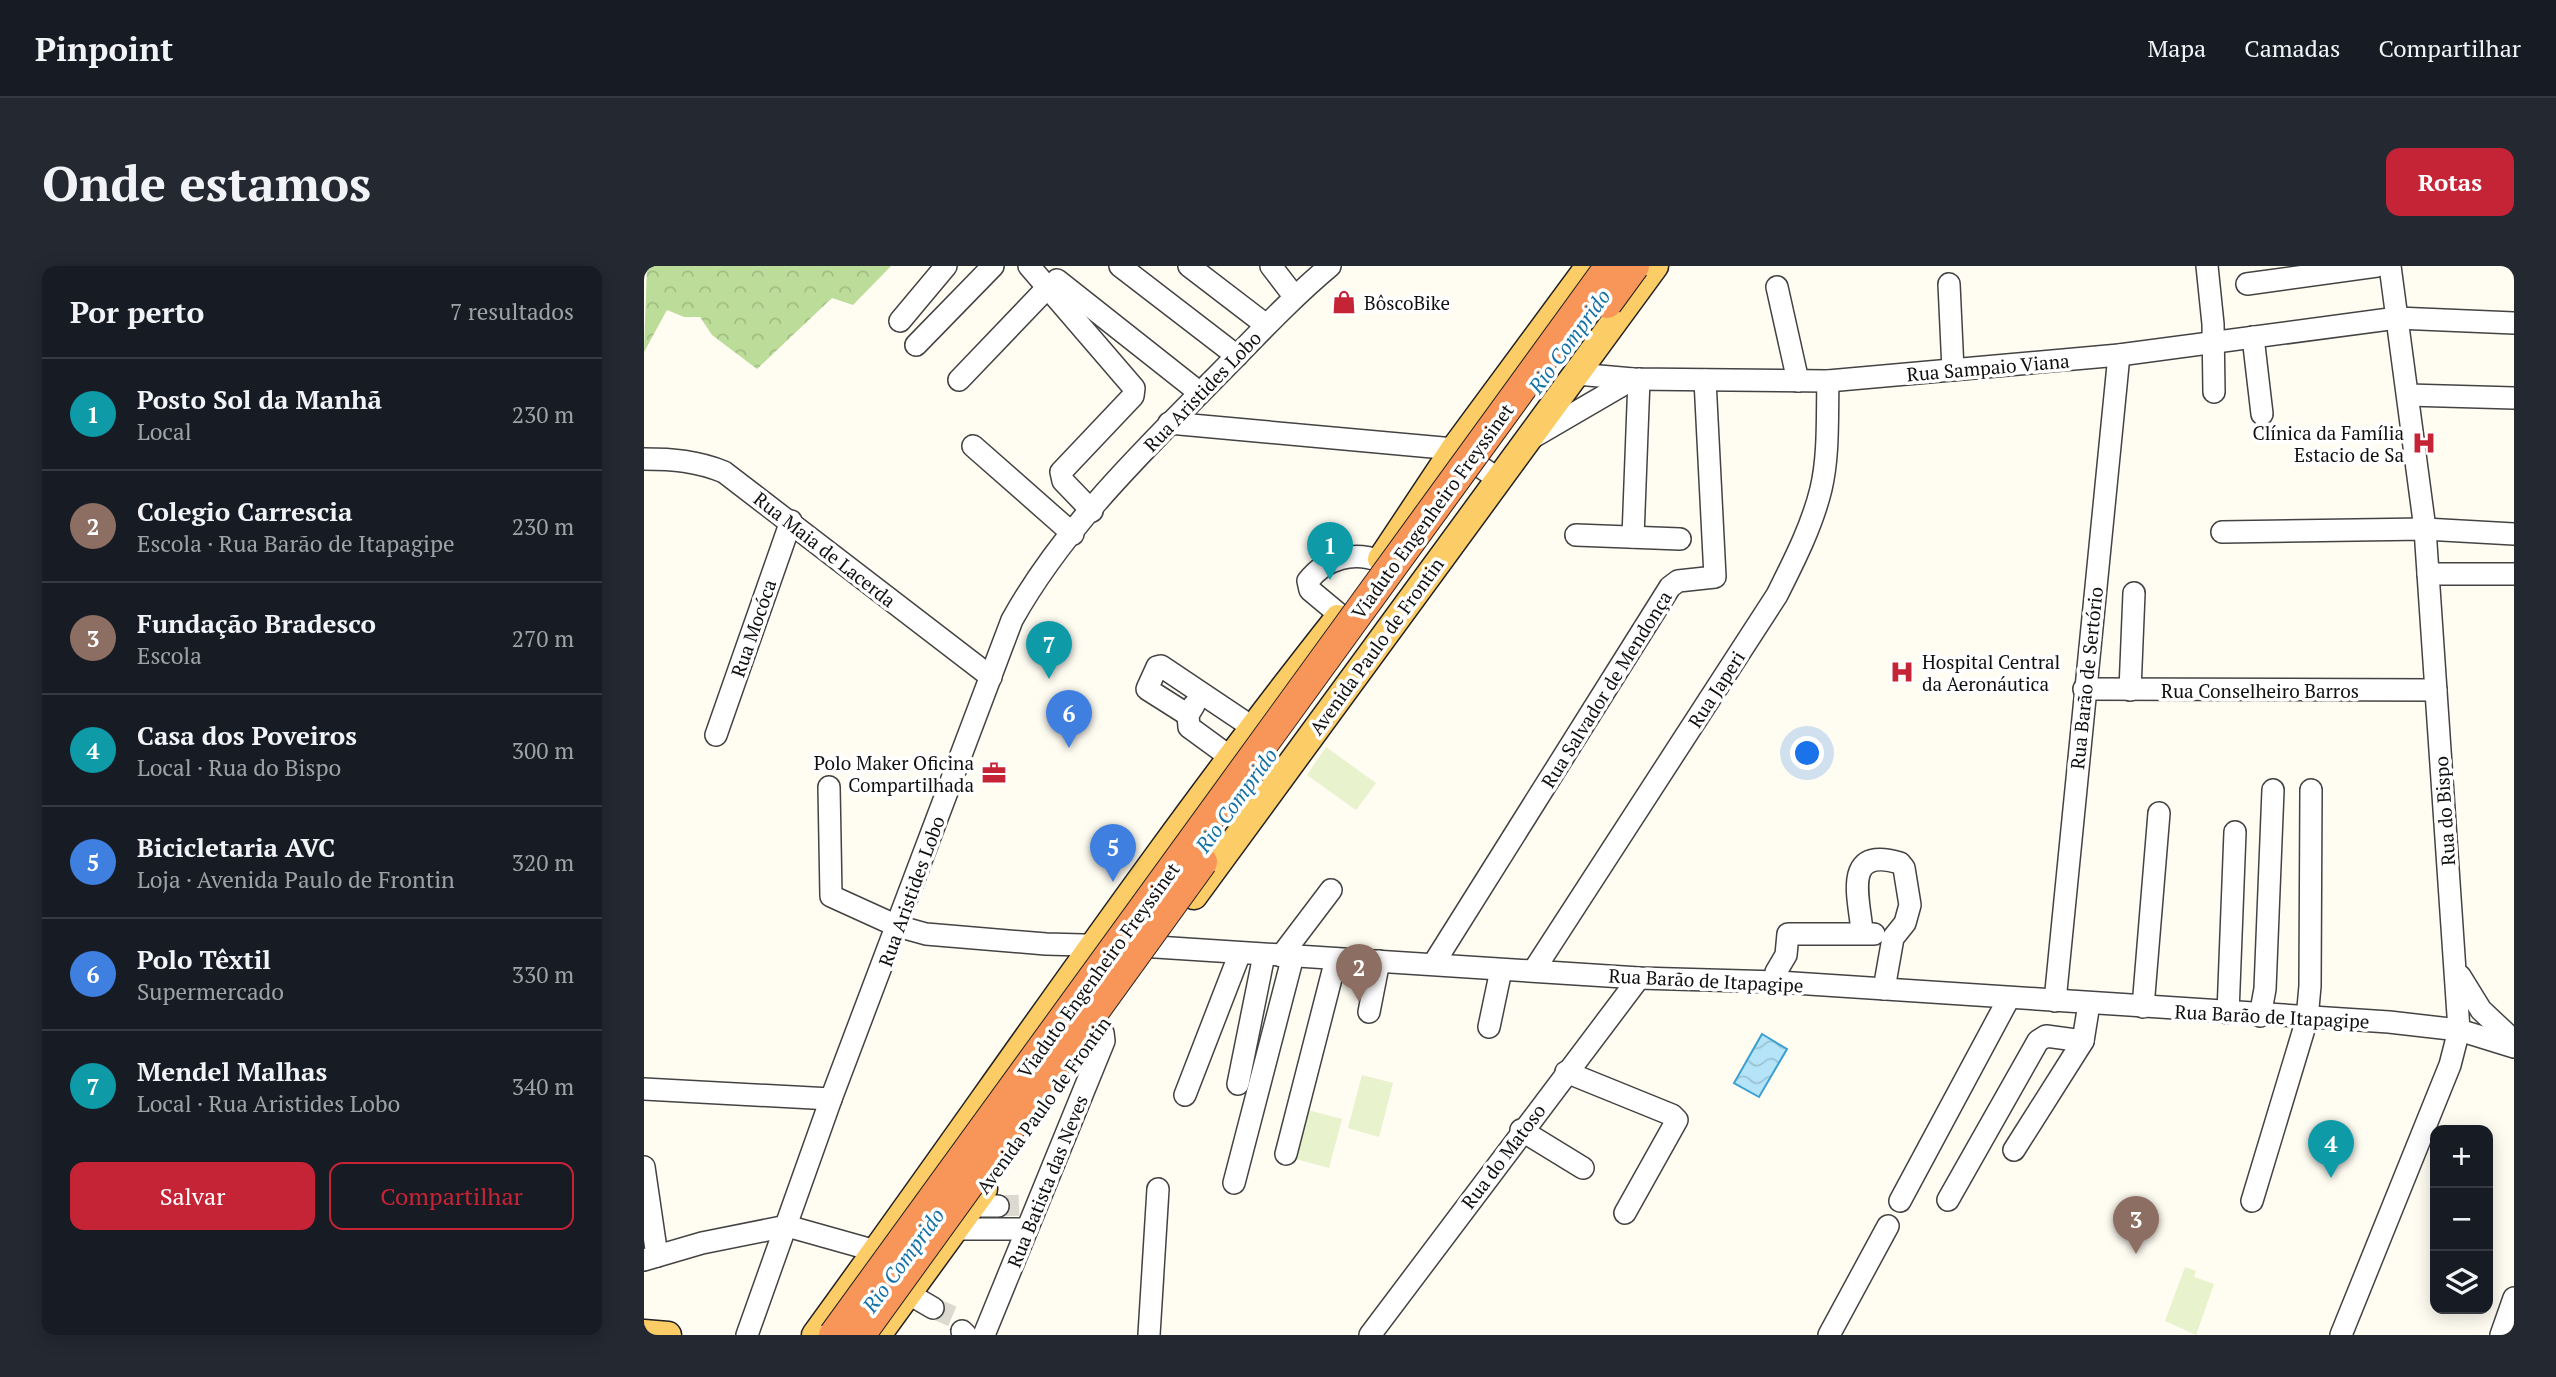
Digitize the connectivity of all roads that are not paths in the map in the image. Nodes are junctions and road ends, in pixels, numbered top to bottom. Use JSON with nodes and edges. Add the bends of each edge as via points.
{"nodes":[{"id":1,"x":946,"y":266,"type":"edge"},
{"id":2,"x":993,"y":266,"type":"edge"},
{"id":3,"x":1029,"y":266,"type":"edge"},
{"id":4,"x":1120,"y":266,"type":"edge"},
{"id":5,"x":1189,"y":266,"type":"edge"},
{"id":6,"x":1271,"y":266,"type":"edge"},
{"id":7,"x":1330,"y":266,"type":"edge"},
{"id":8,"x":1589,"y":266,"type":"edge"},
{"id":9,"x":1610,"y":266,"type":"edge"},
{"id":10,"x":1634,"y":266,"type":"edge"},
{"id":11,"x":1656,"y":266,"type":"edge"},
{"id":12,"x":2207,"y":266,"type":"edge"},
{"id":13,"x":2377,"y":266,"type":"edge"},
{"id":14,"x":2390,"y":266,"type":"edge"},
{"id":15,"x":1052,"y":284,"type":"junction"},
{"id":16,"x":1949,"y":284,"type":"dead end"},
{"id":17,"x":2247,"y":284,"type":"dead end"},
{"id":18,"x":1777,"y":287,"type":"dead end"},
{"id":19,"x":1294,"y":296,"type":"junction"},
{"id":20,"x":2397,"y":318,"type":"junction"},
{"id":21,"x":900,"y":320,"type":"dead end"},
{"id":22,"x":2514,"y":323,"type":"edge"},
{"id":23,"x":1266,"y":325,"type":"junction"},
{"id":24,"x":2253,"y":337,"type":"junction"},
{"id":25,"x":2213,"y":342,"type":"junction"},
{"id":26,"x":1533,"y":344,"type":"junction"},
{"id":27,"x":916,"y":345,"type":"dead end"},
{"id":28,"x":2119,"y":355,"type":"junction"},
{"id":29,"x":1237,"y":356,"type":"junction"},
{"id":30,"x":1953,"y":370,"type":"junction"},
{"id":31,"x":1577,"y":374,"type":"junction"},
{"id":32,"x":1636,"y":379,"type":"junction"},
{"id":33,"x":959,"y":380,"type":"dead end"},
{"id":34,"x":1705,"y":380,"type":"junction"},
{"id":35,"x":1798,"y":381,"type":"junction"},
{"id":36,"x":1828,"y":381,"type":"junction"},
{"id":37,"x":2214,"y":392,"type":"dead end"},
{"id":38,"x":1200,"y":393,"type":"junction"},
{"id":39,"x":2409,"y":395,"type":"junction"},
{"id":40,"x":2514,"y":398,"type":"edge"},
{"id":41,"x":2262,"y":414,"type":"dead end"},
{"id":42,"x":1169,"y":423,"type":"junction"},
{"id":43,"x":1525,"y":442,"type":"junction"},
{"id":44,"x":973,"y":446,"type":"dead end"},
{"id":45,"x":1454,"y":449,"type":"junction"},
{"id":46,"x":644,"y":459,"type":"edge"},
{"id":47,"x":1497,"y":478,"type":"junction"},
{"id":48,"x":1092,"y":510,"type":"junction"},
{"id":49,"x":791,"y":521,"type":"junction"},
{"id":50,"x":2425,"y":529,"type":"junction"},
{"id":51,"x":2222,"y":532,"type":"dead end"},
{"id":52,"x":1073,"y":534,"type":"junction"},
{"id":53,"x":2514,"y":534,"type":"edge"},
{"id":54,"x":1576,"y":535,"type":"dead end"},
{"id":55,"x":1633,"y":537,"type":"junction"},
{"id":56,"x":1680,"y":539,"type":"dead end"},
{"id":57,"x":1378,"y":564,"type":"junction"},
{"id":58,"x":2428,"y":574,"type":"junction"},
{"id":59,"x":2514,"y":574,"type":"edge"},
{"id":60,"x":2134,"y":593,"type":"dead end"},
{"id":61,"x":1415,"y":595,"type":"junction"},
{"id":62,"x":1340,"y":615,"type":"junction"},
{"id":63,"x":991,"y":677,"type":"junction"},
{"id":64,"x":2084,"y":689,"type":"junction"},
{"id":65,"x":2130,"y":690,"type":"junction"},
{"id":66,"x":2436,"y":690,"type":"junction"},
{"id":67,"x":1201,"y":693,"type":"junction"},
{"id":68,"x":1188,"y":715,"type":"junction"},
{"id":69,"x":1254,"y":724,"type":"junction"},
{"id":70,"x":716,"y":735,"type":"dead end"},
{"id":71,"x":1300,"y":752,"type":"junction"},
{"id":72,"x":1230,"y":757,"type":"junction"},
{"id":73,"x":830,"y":787,"type":"dead end"},
{"id":74,"x":2273,"y":790,"type":"dead end"},
{"id":75,"x":2311,"y":790,"type":"dead end"},
{"id":76,"x":2159,"y":813,"type":"dead end"},
{"id":77,"x":2235,"y":832,"type":"dead end"},
{"id":78,"x":1331,"y":890,"type":"dead end"},
{"id":79,"x":897,"y":926,"type":"junction"},
{"id":80,"x":1862,"y":931,"type":"junction"},
{"id":81,"x":1893,"y":937,"type":"junction"},
{"id":82,"x":1093,"y":946,"type":"junction"},
{"id":83,"x":1156,"y":947,"type":"junction"},
{"id":84,"x":1240,"y":953,"type":"junction"},
{"id":85,"x":1279,"y":956,"type":"junction"},
{"id":86,"x":1336,"y":959,"type":"junction"},
{"id":87,"x":1379,"y":961,"type":"junction"},
{"id":88,"x":1434,"y":963,"type":"junction"},
{"id":89,"x":2456,"y":967,"type":"junction"},
{"id":90,"x":1501,"y":970,"type":"junction"},
{"id":91,"x":1534,"y":970,"type":"junction"},
{"id":92,"x":1639,"y":978,"type":"junction"},
{"id":93,"x":1778,"y":982,"type":"junction"},
{"id":94,"x":1884,"y":989,"type":"junction"},
{"id":95,"x":2009,"y":998,"type":"junction"},
{"id":96,"x":2055,"y":1001,"type":"junction"},
{"id":97,"x":2089,"y":1004,"type":"junction"},
{"id":98,"x":2143,"y":1007,"type":"junction"},
{"id":99,"x":1369,"y":1012,"type":"dead end"},
{"id":100,"x":2228,"y":1013,"type":"junction"},
{"id":101,"x":2260,"y":1016,"type":"junction"},
{"id":102,"x":2306,"y":1019,"type":"junction"},
{"id":103,"x":1098,"y":1027,"type":"junction"},
{"id":104,"x":1489,"y":1027,"type":"dead end"},
{"id":105,"x":2459,"y":1030,"type":"junction"},
{"id":106,"x":2083,"y":1041,"type":"junction"},
{"id":107,"x":2514,"y":1041,"type":"edge"},
{"id":108,"x":2514,"y":1047,"type":"edge"},
{"id":109,"x":1566,"y":1072,"type":"junction"},
{"id":110,"x":1238,"y":1084,"type":"dead end"},
{"id":111,"x":644,"y":1089,"type":"edge"},
{"id":112,"x":1185,"y":1095,"type":"dead end"},
{"id":113,"x":831,"y":1099,"type":"junction"},
{"id":114,"x":1521,"y":1130,"type":"junction"},
{"id":115,"x":2014,"y":1150,"type":"dead end"},
{"id":116,"x":1286,"y":1154,"type":"dead end"},
{"id":117,"x":644,"y":1167,"type":"edge"},
{"id":118,"x":1583,"y":1168,"type":"dead end"},
{"id":119,"x":1234,"y":1183,"type":"dead end"},
{"id":120,"x":1158,"y":1189,"type":"dead end"},
{"id":121,"x":1948,"y":1200,"type":"dead end"},
{"id":122,"x":1900,"y":1201,"type":"dead end"},
{"id":123,"x":2252,"y":1201,"type":"dead end"},
{"id":124,"x":971,"y":1206,"type":"junction"},
{"id":125,"x":998,"y":1206,"type":"tunnel mouth"},
{"id":126,"x":1626,"y":1213,"type":"dead end"},
{"id":127,"x":787,"y":1226,"type":"junction"},
{"id":128,"x":1888,"y":1226,"type":"dead end"},
{"id":129,"x":956,"y":1229,"type":"junction"},
{"id":130,"x":1027,"y":1229,"type":"junction"},
{"id":131,"x":876,"y":1251,"type":"junction"},
{"id":132,"x":650,"y":1258,"type":"edge"},
{"id":133,"x":909,"y":1294,"type":"junction"},
{"id":134,"x":2514,"y":1298,"type":"edge"},
{"id":135,"x":933,"y":1308,"type":"tunnel mouth"},
{"id":136,"x":975,"y":1328,"type":"edge"},
{"id":137,"x":747,"y":1335,"type":"edge"},
{"id":138,"x":815,"y":1335,"type":"edge"},
{"id":139,"x":834,"y":1335,"type":"edge"},
{"id":140,"x":860,"y":1335,"type":"edge"},
{"id":141,"x":878,"y":1335,"type":"edge"},
{"id":142,"x":1149,"y":1335,"type":"edge"},
{"id":143,"x":1370,"y":1335,"type":"edge"},
{"id":144,"x":1829,"y":1335,"type":"edge"},
{"id":145,"x":2341,"y":1335,"type":"edge"},
{"id":146,"x":2501,"y":1335,"type":"edge"}],
"edges":[{"from":1,"to":21,"type":"street"},
{"from":2,"to":27,"type":"street"},
{"from":3,"to":15,"type":"street"},
{"from":4,"to":29,"type":"street"},
{"from":5,"to":23,"type":"street"},
{"from":6,"to":19,"type":"street"},
{"from":7,"to":19,"type":"street","name":"Rua Aristides Lobo"},
{"from":8,"to":26,"type":"main road"},
{"from":9,"to":139,"type":"highway","name":"Viaduto Engenheiro Freyssinet","bridge":true},
{"from":10,"to":140,"type":"highway","name":"Viaduto Engenheiro Freyssinet","bridge":true},
{"from":11,"to":31,"type":"main road","name":"Avenida Paulo de Frontin"},
{"from":12,"to":25,"type":"street"},
{"from":13,"to":17,"type":"street"},
{"from":14,"to":20,"type":"street","name":"Rua do Bispo"},
{"from":15,"to":33,"type":"street"},
{"from":15,"to":38,"type":"street"},
{"from":15,"to":48,"type":"street","via":[[1134,388],[1133,396],[1060,472],[1063,481]]},
{"from":16,"to":30,"type":"street"},
{"from":18,"to":35,"type":"street"},
{"from":19,"to":23,"type":"street","name":"Rua Aristides Lobo"},
{"from":20,"to":22,"type":"street","name":"Rua Sampaio Viana"},
{"from":20,"to":24,"type":"street","name":"Rua Sampaio Viana"},
{"from":20,"to":39,"type":"street","name":"Rua do Bispo"},
{"from":23,"to":29,"type":"street","name":"Rua Aristides Lobo"},
{"from":24,"to":25,"type":"street","name":"Rua Sampaio Viana"},
{"from":24,"to":41,"type":"street"},
{"from":25,"to":28,"type":"street","name":"Rua Sampaio Viana"},
{"from":25,"to":37,"type":"street"},
{"from":26,"to":31,"type":"main road"},
{"from":26,"to":45,"type":"main road"},
{"from":28,"to":30,"type":"street","name":"Rua Sampaio Viana"},
{"from":28,"to":64,"type":"street","name":"Rua Barão de Sertório"},
{"from":29,"to":38,"type":"street","name":"Rua Aristides Lobo"},
{"from":30,"to":36,"type":"street","name":"Rua Sampaio Viana"},
{"from":31,"to":32,"type":"street","name":"Rua Sampaio Viana"},
{"from":31,"to":43,"type":"main road","name":"Avenida Paulo de Frontin"},
{"from":32,"to":34,"type":"street","name":"Rua Sampaio Viana"},
{"from":32,"to":43,"type":"street"},
{"from":32,"to":55,"type":"street"},
{"from":34,"to":35,"type":"street","name":"Rua Sampaio Viana"},
{"from":34,"to":88,"type":"street","name":"Rua Salvador de Mendonça","via":[[1715,577],[1678,581],[1670,587]]},
{"from":35,"to":36,"type":"street","name":"Rua Sampaio Viana"},
{"from":36,"to":91,"type":"street","name":"Rua Japeri","via":[[1821,491],[1777,594]]},
{"from":38,"to":42,"type":"street","name":"Rua Aristides Lobo"},
{"from":39,"to":40,"type":"street"},
{"from":39,"to":50,"type":"street","name":"Rua do Bispo"},
{"from":42,"to":45,"type":"street"},
{"from":42,"to":48,"type":"street","name":"Rua Aristides Lobo"},
{"from":43,"to":47,"type":"main road","name":"Avenida Paulo de Frontin"},
{"from":44,"to":52,"type":"street"},
{"from":45,"to":47,"type":"street"},
{"from":45,"to":57,"type":"main road"},
{"from":46,"to":49,"type":"street","name":"Rua Maia de Lacerda","via":[[677,459],[724,472]]},
{"from":47,"to":61,"type":"main road","name":"Avenida Paulo de Frontin"},
{"from":48,"to":52,"type":"street","name":"Rua Aristides Lobo"},
{"from":49,"to":63,"type":"street","name":"Rua Maia de Lacerda"},
{"from":49,"to":70,"type":"street","name":"Rua Mocóca"},
{"from":50,"to":51,"type":"street"},
{"from":50,"to":53,"type":"street"},
{"from":50,"to":58,"type":"street","name":"Rua do Bispo"},
{"from":52,"to":63,"type":"street","name":"Rua Aristides Lobo","via":[[1028,591]]},
{"from":54,"to":55,"type":"street"},
{"from":55,"to":56,"type":"street"},
{"from":57,"to":61,"type":"main road"},
{"from":57,"to":62,"type":"main road"},
{"from":57,"to":62,"type":"street","via":[[1363,555],[1339,559],[1318,569],[1308,581],[1310,590]]},
{"from":58,"to":59,"type":"street"},
{"from":58,"to":66,"type":"street","name":"Rua do Bispo"},
{"from":60,"to":65,"type":"street"},
{"from":61,"to":71,"type":"main road","name":"Avenida Paulo de Frontin"},
{"from":62,"to":69,"type":"main road"},
{"from":63,"to":79,"type":"street","name":"Rua Aristides Lobo"},
{"from":64,"to":65,"type":"street","name":"Rua Conselheiro Barros"},
{"from":64,"to":96,"type":"street","name":"Rua Barão de Sertório"},
{"from":65,"to":66,"type":"street","name":"Rua Conselheiro Barros"},
{"from":66,"to":89,"type":"street","name":"Rua do Bispo"},
{"from":67,"to":68,"type":"street"},
{"from":67,"to":68,"type":"street","via":[[1161,666],[1153,671],[1147,689]]},
{"from":67,"to":69,"type":"street"},
{"from":68,"to":72,"type":"street","via":[[1189,727]]},
{"from":69,"to":71,"type":"main road"},
{"from":69,"to":72,"type":"main road"},
{"from":71,"to":83,"type":"main road","name":"Avenida Paulo de Frontin"},
{"from":72,"to":82,"type":"main road"},
{"from":73,"to":79,"type":"street","name":"Rua Barão de Itapagipe","via":[[831,896]]},
{"from":74,"to":101,"type":"street"},
{"from":75,"to":102,"type":"street"},
{"from":76,"to":98,"type":"street"},
{"from":77,"to":100,"type":"street"},
{"from":78,"to":85,"type":"street"},
{"from":79,"to":82,"type":"street","name":"Rua Barão de Itapagipe","via":[[926,934]]},
{"from":79,"to":113,"type":"street","name":"Rua Aristides Lobo"},
{"from":80,"to":81,"type":"street"},
{"from":80,"to":81,"type":"street","via":[[1856,877],[1860,867],[1893,861],[1904,868],[1910,905],[1905,923]]},
{"from":80,"to":93,"type":"street","via":[[1788,934],[1786,955],[1776,972]]},
{"from":81,"to":94,"type":"street"},
{"from":82,"to":83,"type":"street","name":"Rua Barão de Itapagipe","bridge":true},
{"from":82,"to":131,"type":"main road"},
{"from":83,"to":84,"type":"street","name":"Rua Barão de Itapagipe"},
{"from":83,"to":103,"type":"main road","name":"Avenida Paulo de Frontin"},
{"from":84,"to":85,"type":"street","name":"Rua Barão de Itapagipe"},
{"from":84,"to":112,"type":"street"},
{"from":85,"to":86,"type":"street","name":"Rua Barão de Itapagipe"},
{"from":85,"to":110,"type":"street"},
{"from":85,"to":119,"type":"street"},
{"from":86,"to":87,"type":"street","name":"Rua Barão de Itapagipe"},
{"from":86,"to":116,"type":"street"},
{"from":87,"to":88,"type":"street","name":"Rua Barão de Itapagipe"},
{"from":87,"to":99,"type":"street"},
{"from":88,"to":90,"type":"street","name":"Rua Barão de Itapagipe"},
{"from":89,"to":105,"type":"street","name":"Rua do Bispo"},
{"from":89,"to":107,"type":"street","via":[[2481,1010]]},
{"from":90,"to":91,"type":"street","name":"Rua Barão de Itapagipe"},
{"from":90,"to":104,"type":"street"},
{"from":91,"to":92,"type":"street","name":"Rua Barão de Itapagipe"},
{"from":92,"to":93,"type":"street","name":"Rua Barão de Itapagipe"},
{"from":92,"to":109,"type":"street","name":"Rua do Matoso"},
{"from":93,"to":94,"type":"street","name":"Rua Barão de Itapagipe"},
{"from":94,"to":95,"type":"street","name":"Rua Barão de Itapagipe"},
{"from":95,"to":96,"type":"street","name":"Rua Barão de Itapagipe"},
{"from":95,"to":122,"type":"street"},
{"from":96,"to":97,"type":"street","name":"Rua Barão de Itapagipe"},
{"from":97,"to":98,"type":"street","name":"Rua Barão de Itapagipe"},
{"from":97,"to":106,"type":"street"},
{"from":98,"to":100,"type":"street","name":"Rua Barão de Itapagipe"},
{"from":100,"to":101,"type":"street","name":"Rua Barão de Itapagipe"},
{"from":101,"to":102,"type":"street","name":"Rua Barão de Itapagipe"},
{"from":102,"to":105,"type":"street","name":"Rua Barão de Itapagipe"},
{"from":102,"to":123,"type":"street"},
{"from":103,"to":124,"type":"main road","name":"Avenida Paulo de Frontin"},
{"from":103,"to":130,"type":"street","name":"Rua Batista das Neves","via":[[1104,1041],[1030,1205]]},
{"from":105,"to":108,"type":"street","name":"Rua Barão de Itapagipe"},
{"from":105,"to":145,"type":"street","name":"Rua do Bispo","via":[[2450,1065]]},
{"from":106,"to":115,"type":"street"},
{"from":106,"to":121,"type":"street","via":[[2046,1037],[2038,1041]]},
{"from":109,"to":114,"type":"street","name":"Rua do Matoso"},
{"from":109,"to":126,"type":"street","via":[[1677,1120]]},
{"from":111,"to":113,"type":"street"},
{"from":113,"to":127,"type":"street","name":"Rua Aristides Lobo"},
{"from":114,"to":118,"type":"street"},
{"from":114,"to":143,"type":"street","name":"Rua do Matoso"},
{"from":117,"to":132,"type":"street"},
{"from":120,"to":142,"type":"street"},
{"from":124,"to":125,"type":"street"},
{"from":124,"to":129,"type":"main road","name":"Avenida Paulo de Frontin"},
{"from":127,"to":131,"type":"street"},
{"from":127,"to":132,"type":"street"},
{"from":127,"to":137,"type":"street","name":"Rua Aristides Lobo"},
{"from":128,"to":144,"type":"street"},
{"from":129,"to":130,"type":"street"},
{"from":129,"to":133,"type":"main road","name":"Avenida Paulo de Frontin"},
{"from":130,"to":136,"type":"street","name":"Rua Batista das Neves"},
{"from":131,"to":138,"type":"main road"},
{"from":133,"to":135,"type":"street"},
{"from":133,"to":141,"type":"main road","name":"Avenida Paulo de Frontin"},
{"from":134,"to":146,"type":"street"}]}
